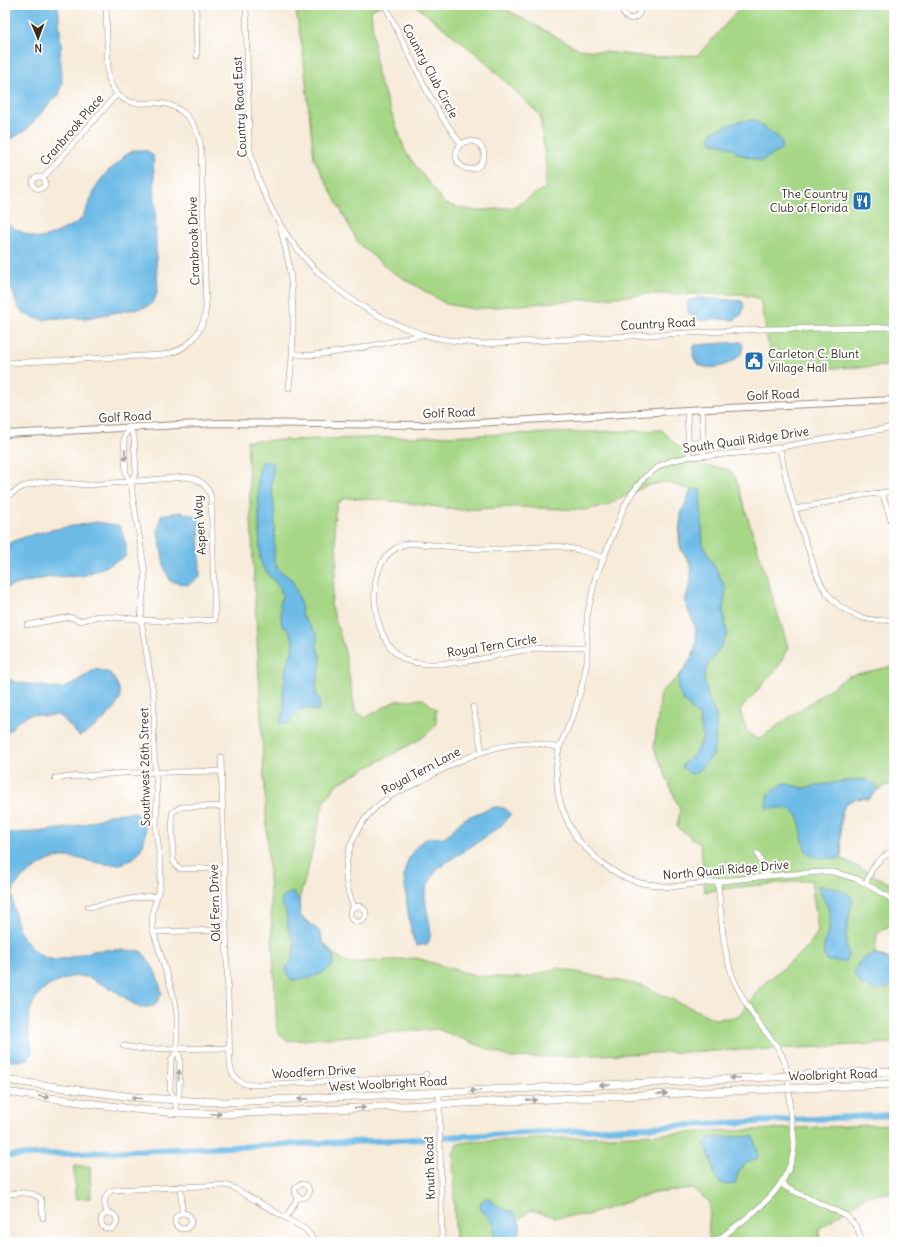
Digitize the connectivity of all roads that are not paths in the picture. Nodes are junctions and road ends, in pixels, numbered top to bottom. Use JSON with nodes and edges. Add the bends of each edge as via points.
{"nodes":[{"id":1,"x":106,"y":5,"type":"edge"},
{"id":2,"x":196,"y":5,"type":"edge"},
{"id":3,"x":246,"y":5,"type":"edge"},
{"id":4,"x":385,"y":5,"type":"edge"},
{"id":5,"x":622,"y":5,"type":"edge"},
{"id":6,"x":641,"y":5,"type":"edge"},
{"id":7,"x":197,"y":56,"type":"dead end"},
{"id":8,"x":117,"y":94,"type":"junction"},
{"id":9,"x":461,"y":144,"type":"junction"},
{"id":10,"x":43,"y":178,"type":"dead end"},
{"id":11,"x":280,"y":226,"type":"junction"},
{"id":12,"x":894,"y":327,"type":"edge"},
{"id":13,"x":423,"y":335,"type":"junction"},
{"id":14,"x":294,"y":353,"type":"junction"},
{"id":15,"x":5,"y":363,"type":"edge"},
{"id":16,"x":289,"y":388,"type":"dead end"},
{"id":17,"x":894,"y":400,"type":"edge"},
{"id":18,"x":702,"y":409,"type":"junction"},
{"id":19,"x":687,"y":410,"type":"junction"},
{"id":20,"x":129,"y":427,"type":"junction"},
{"id":21,"x":894,"y":427,"type":"edge"},
{"id":22,"x":5,"y":434,"type":"edge"},
{"id":23,"x":703,"y":441,"type":"junction"},
{"id":24,"x":688,"y":442,"type":"junction"},
{"id":25,"x":780,"y":448,"type":"junction"},
{"id":26,"x":704,"y":456,"type":"junction"},
{"id":27,"x":689,"y":457,"type":"junction"},
{"id":28,"x":131,"y":481,"type":"junction"},
{"id":29,"x":894,"y":491,"type":"edge"},
{"id":30,"x":882,"y":492,"type":"junction"},
{"id":31,"x":5,"y":498,"type":"edge"},
{"id":32,"x":795,"y":509,"type":"junction"},
{"id":33,"x":894,"y":522,"type":"edge"},
{"id":34,"x":604,"y":558,"type":"junction"},
{"id":35,"x":141,"y":619,"type":"junction"},
{"id":36,"x":894,"y":619,"type":"edge"},
{"id":37,"x":27,"y":625,"type":"dead end"},
{"id":38,"x":586,"y":648,"type":"junction"},
{"id":39,"x":473,"y":707,"type":"dead end"},
{"id":40,"x":559,"y":748,"type":"junction"},
{"id":41,"x":482,"y":752,"type":"junction"},
{"id":42,"x":221,"y":757,"type":"dead end"},
{"id":43,"x":222,"y":771,"type":"junction"},
{"id":44,"x":155,"y":773,"type":"junction"},
{"id":45,"x":55,"y":778,"type":"dead end"},
{"id":46,"x":222,"y":806,"type":"junction"},
{"id":47,"x":894,"y":850,"type":"edge"},
{"id":48,"x":757,"y":853,"type":"dead end"},
{"id":49,"x":224,"y":868,"type":"junction"},
{"id":50,"x":767,"y":876,"type":"junction"},
{"id":51,"x":718,"y":882,"type":"junction"},
{"id":52,"x":866,"y":883,"type":"junction"},
{"id":53,"x":157,"y":896,"type":"junction"},
{"id":54,"x":894,"y":900,"type":"edge"},
{"id":55,"x":88,"y":907,"type":"dead end"},
{"id":56,"x":354,"y":907,"type":"dead end"},
{"id":57,"x":226,"y":930,"type":"junction"},
{"id":58,"x":154,"y":932,"type":"junction"},
{"id":59,"x":123,"y":1046,"type":"dead end"},
{"id":60,"x":230,"y":1048,"type":"junction"},
{"id":61,"x":177,"y":1049,"type":"junction"},
{"id":62,"x":894,"y":1072,"type":"edge"},
{"id":63,"x":426,"y":1074,"type":"dead end"},
{"id":64,"x":774,"y":1077,"type":"joint"},
{"id":65,"x":5,"y":1080,"type":"edge"},
{"id":66,"x":894,"y":1084,"type":"edge"},
{"id":67,"x":774,"y":1089,"type":"joint"},
{"id":68,"x":5,"y":1092,"type":"edge"},
{"id":69,"x":439,"y":1093,"type":"junction"},
{"id":70,"x":175,"y":1100,"type":"junction"},
{"id":71,"x":439,"y":1104,"type":"junction"},
{"id":72,"x":177,"y":1113,"type":"junction"},
{"id":73,"x":781,"y":1183,"type":"junction"},
{"id":74,"x":181,"y":1186,"type":"junction"},
{"id":75,"x":5,"y":1195,"type":"edge"},
{"id":76,"x":298,"y":1197,"type":"dead end"},
{"id":77,"x":108,"y":1213,"type":"dead end"},
{"id":78,"x":182,"y":1213,"type":"dead end"},
{"id":79,"x":43,"y":1218,"type":"dead end"},
{"id":80,"x":286,"y":1218,"type":"junction"},
{"id":81,"x":313,"y":1242,"type":"edge"},
{"id":82,"x":442,"y":1242,"type":"edge"},
{"id":83,"x":645,"y":1242,"type":"edge"},
{"id":84,"x":654,"y":1242,"type":"edge"},
{"id":85,"x":714,"y":1242,"type":"edge"},
{"id":86,"x":862,"y":1242,"type":"edge"}],
"edges":[{"from":1,"to":8,"type":"street","via":[[108,73]]},
{"from":2,"to":7,"type":"street"},
{"from":3,"to":11,"type":"street","name":"Country Road East","via":[[250,151],[260,183]]},
{"from":4,"to":9,"type":"street","name":"Country Club Circle","via":[[431,97]]},
{"from":5,"to":6,"type":"street","via":[[622,13],[630,19],[639,14]]},
{"from":8,"to":10,"type":"street","name":"Cranbrook Place"},
{"from":8,"to":15,"type":"street","name":"Cranbrook Drive","via":[[132,102],[158,103],[176,108],[188,117],[198,134],[201,148],[206,307],[201,329],[185,347],[166,355]]},
{"from":9,"to":9,"type":"street","via":[[456,153],[458,164],[468,170],[479,167],[484,157],[482,147],[472,141]]},
{"from":11,"to":13,"type":"street","name":"Country Road","via":[[309,264],[336,289],[383,319]]},
{"from":11,"to":14,"type":"street","via":[[292,290]]},
{"from":12,"to":13,"type":"street","name":"Country Road","via":[[764,329],[481,344]]},
{"from":13,"to":14,"type":"street","name":"Country Road","via":[[319,354]]},
{"from":14,"to":16,"type":"street"},
{"from":17,"to":18,"type":"street","name":"Golf Road"},
{"from":18,"to":19,"type":"street","name":"Golf Road"},
{"from":18,"to":23,"type":"street"},
{"from":19,"to":20,"type":"street","name":"Golf Road","via":[[461,424],[234,423]]},
{"from":19,"to":24,"type":"street"},
{"from":20,"to":22,"type":"street","name":"Golf Road"},
{"from":20,"to":28,"type":"street","name":"Southwest 26th Street","via":[[134,437],[136,473]]},
{"from":20,"to":28,"type":"street","name":"Southwest 26th Street","one_way":true,"via":[[124,438],[126,475]]},
{"from":21,"to":25,"type":"street","name":"South Quail Ridge Drive"},
{"from":23,"to":24,"type":"street"},
{"from":23,"to":26,"type":"street"},
{"from":24,"to":27,"type":"street"},
{"from":25,"to":26,"type":"street","name":"South Quail Ridge Drive"},
{"from":25,"to":32,"type":"street"},
{"from":26,"to":27,"type":"street","name":"South Quail Ridge Drive"},
{"from":27,"to":34,"type":"street","name":"South Quail Ridge Drive","via":[[662,465],[638,484],[618,521]]},
{"from":28,"to":31,"type":"street","via":[[88,486],[41,482],[22,487]]},
{"from":28,"to":35,"type":"street","name":"Southwest 26th Street","via":[[145,572]]},
{"from":28,"to":35,"type":"street","name":"Aspen Way","via":[[190,477],[202,482],[211,497],[215,620],[172,622]]},
{"from":29,"to":30,"type":"street"},
{"from":30,"to":32,"type":"street"},
{"from":30,"to":33,"type":"street","via":[[891,520]]},
{"from":32,"to":36,"type":"street","via":[[824,590],[834,601],[862,618]]},
{"from":34,"to":38,"type":"street","name":"South Quail Ridge Drive","via":[[590,599]]},
{"from":34,"to":38,"type":"street","name":"Royal Tern Circle","via":[[558,546],[478,549],[410,543],[387,555],[382,562],[377,580],[376,606],[380,627],[391,648],[407,660],[425,664],[462,663],[533,649]]},
{"from":35,"to":37,"type":"street","via":[[98,616],[80,621],[70,617]]},
{"from":35,"to":44,"type":"street","name":"Southwest 26th Street","via":[[154,699]]},
{"from":38,"to":40,"type":"street","name":"North Quail Ridge Drive","via":[[587,661],[580,695]]},
{"from":39,"to":41,"type":"street"},
{"from":40,"to":41,"type":"street","name":"Royal Tern Lane","via":[[522,743]]},
{"from":40,"to":51,"type":"street","name":"North Quail Ridge Drive","via":[[556,768],[562,808],[577,839],[601,864],[623,877],[655,886]]},
{"from":41,"to":56,"type":"street","name":"Royal Tern Lane","via":[[452,764],[388,798],[363,821],[355,834],[347,859],[347,882]]},
{"from":42,"to":43,"type":"street","name":"Old Fern Drive"},
{"from":43,"to":44,"type":"street"},
{"from":43,"to":46,"type":"street","name":"Old Fern Drive"},
{"from":44,"to":45,"type":"street"},
{"from":44,"to":53,"type":"street","name":"Southwest 26th Street","via":[[156,827],[161,871]]},
{"from":46,"to":49,"type":"street","name":"Old Fern Drive"},
{"from":46,"to":49,"type":"street","via":[[182,807],[174,811],[173,860],[180,869]]},
{"from":47,"to":52,"type":"street","via":[[873,866]]},
{"from":48,"to":50,"type":"street"},
{"from":49,"to":57,"type":"street","name":"Old Fern Drive"},
{"from":50,"to":51,"type":"street","name":"North Quail Ridge Drive"},
{"from":50,"to":52,"type":"street","name":"North Quail Ridge Drive","via":[[833,872]]},
{"from":51,"to":73,"type":"street","via":[[725,947],[733,978],[756,1019],[781,1052],[787,1071],[794,1141],[793,1156]]},
{"from":52,"to":54,"type":"street","name":"North Quail Ridge Drive"},
{"from":53,"to":55,"type":"street","via":[[138,897]]},
{"from":53,"to":58,"type":"street","name":"Southwest 26th Street","via":[[152,919]]},
{"from":57,"to":58,"type":"street"},
{"from":57,"to":60,"type":"street","name":"Old Fern Drive"},
{"from":58,"to":61,"type":"street","name":"Southwest 26th Street","via":[[175,1001]]},
{"from":59,"to":61,"type":"street"},
{"from":60,"to":61,"type":"street"},
{"from":60,"to":63,"type":"street","name":"Woodfern Drive","via":[[232,1074],[246,1085],[423,1077]]},
{"from":70,"to":61,"type":"street","name":"Southwest 26th Street","one_way":true,"via":[[179,1095],[180,1060]]},
{"from":61,"to":70,"type":"street","name":"Southwest 26th Street","via":[[171,1061],[170,1090]]},
{"from":62,"to":64,"type":"main road","name":"Woolbright Road","bridge":true},
{"from":64,"to":69,"type":"main road","name":"West Woolbright Road","one_way":true},
{"from":70,"to":65,"type":"main road","name":"West Woolbright Road","one_way":true,"via":[[115,1095]]},
{"from":66,"to":67,"type":"main road","name":"Woolbright Road","bridge":true},
{"from":71,"to":67,"type":"main road","name":"West Woolbright Road","one_way":true},
{"from":68,"to":72,"type":"main road","name":"West Woolbright Road","one_way":true},
{"from":69,"to":70,"type":"main road","name":"West Woolbright Road","one_way":true,"via":[[244,1102]]},
{"from":69,"to":71,"type":"street","name":"Knuth Road"},
{"from":70,"to":72,"type":"street","name":"Southwest 26th Street"},
{"from":72,"to":71,"type":"main road","name":"West Woolbright Road","one_way":true,"via":[[247,1114]]},
{"from":71,"to":82,"type":"street","name":"Knuth Road"},
{"from":73,"to":85,"type":"street","via":[[759,1208]]},
{"from":73,"to":86,"type":"street","via":[[854,1222]]},
{"from":74,"to":77,"type":"street","via":[[116,1189],[108,1192],[104,1199]]},
{"from":74,"to":78,"type":"street"},
{"from":74,"to":80,"type":"street","via":[[230,1186]]},
{"from":75,"to":79,"type":"street","via":[[30,1193],[38,1196],[41,1198]]},
{"from":76,"to":80,"type":"street"},
{"from":80,"to":81,"type":"street","via":[[305,1229]]},
{"from":83,"to":84,"type":"street"}]}
